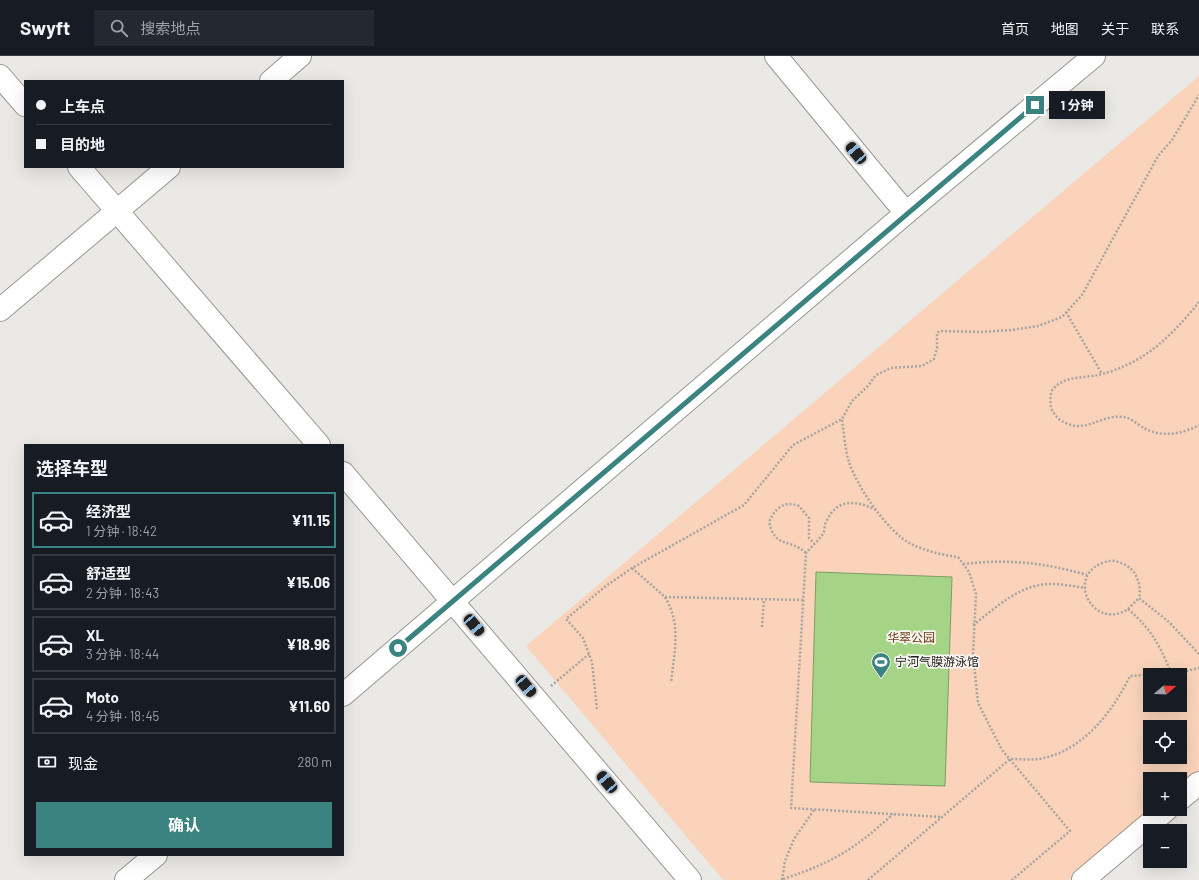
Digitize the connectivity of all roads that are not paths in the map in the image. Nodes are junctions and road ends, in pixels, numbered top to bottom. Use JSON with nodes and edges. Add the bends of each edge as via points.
{"nodes":[{"id":1,"x":300,"y":56,"type":"edge"},
{"id":2,"x":776,"y":56,"type":"edge"},
{"id":3,"x":1094,"y":56,"type":"edge"},
{"id":4,"x":0,"y":76,"type":"edge"},
{"id":5,"x":272,"y":80,"type":"edge"},
{"id":6,"x":24,"y":104,"type":"edge"},
{"id":7,"x":80,"y":168,"type":"edge"},
{"id":8,"x":168,"y":168,"type":"edge"},
{"id":9,"x":117,"y":211,"type":"junction"},
{"id":10,"x":906,"y":213,"type":"junction"},
{"id":11,"x":0,"y":310,"type":"edge"},
{"id":12,"x":318,"y":444,"type":"edge"},
{"id":13,"x":344,"y":474,"type":"edge"},
{"id":14,"x":454,"y":601,"type":"junction"},
{"id":15,"x":344,"y":694,"type":"edge"},
{"id":16,"x":1199,"y":783,"type":"edge"},
{"id":17,"x":1187,"y":792,"type":"edge"},
{"id":18,"x":1160,"y":816,"type":"edge"},
{"id":19,"x":155,"y":856,"type":"edge"},
{"id":20,"x":126,"y":880,"type":"edge"},
{"id":21,"x":690,"y":880,"type":"edge"},
{"id":22,"x":1082,"y":880,"type":"edge"}],
"edges":[{"from":1,"to":5,"type":"street"},
{"from":2,"to":10,"type":"street"},
{"from":3,"to":10,"type":"street"},
{"from":4,"to":6,"type":"street"},
{"from":7,"to":9,"type":"street"},
{"from":8,"to":9,"type":"street"},
{"from":9,"to":11,"type":"street"},
{"from":9,"to":12,"type":"street"},
{"from":10,"to":14,"type":"street"},
{"from":13,"to":14,"type":"street"},
{"from":14,"to":15,"type":"street"},
{"from":14,"to":21,"type":"street"},
{"from":16,"to":17,"type":"street"},
{"from":18,"to":22,"type":"street"},
{"from":19,"to":20,"type":"street"}]}
